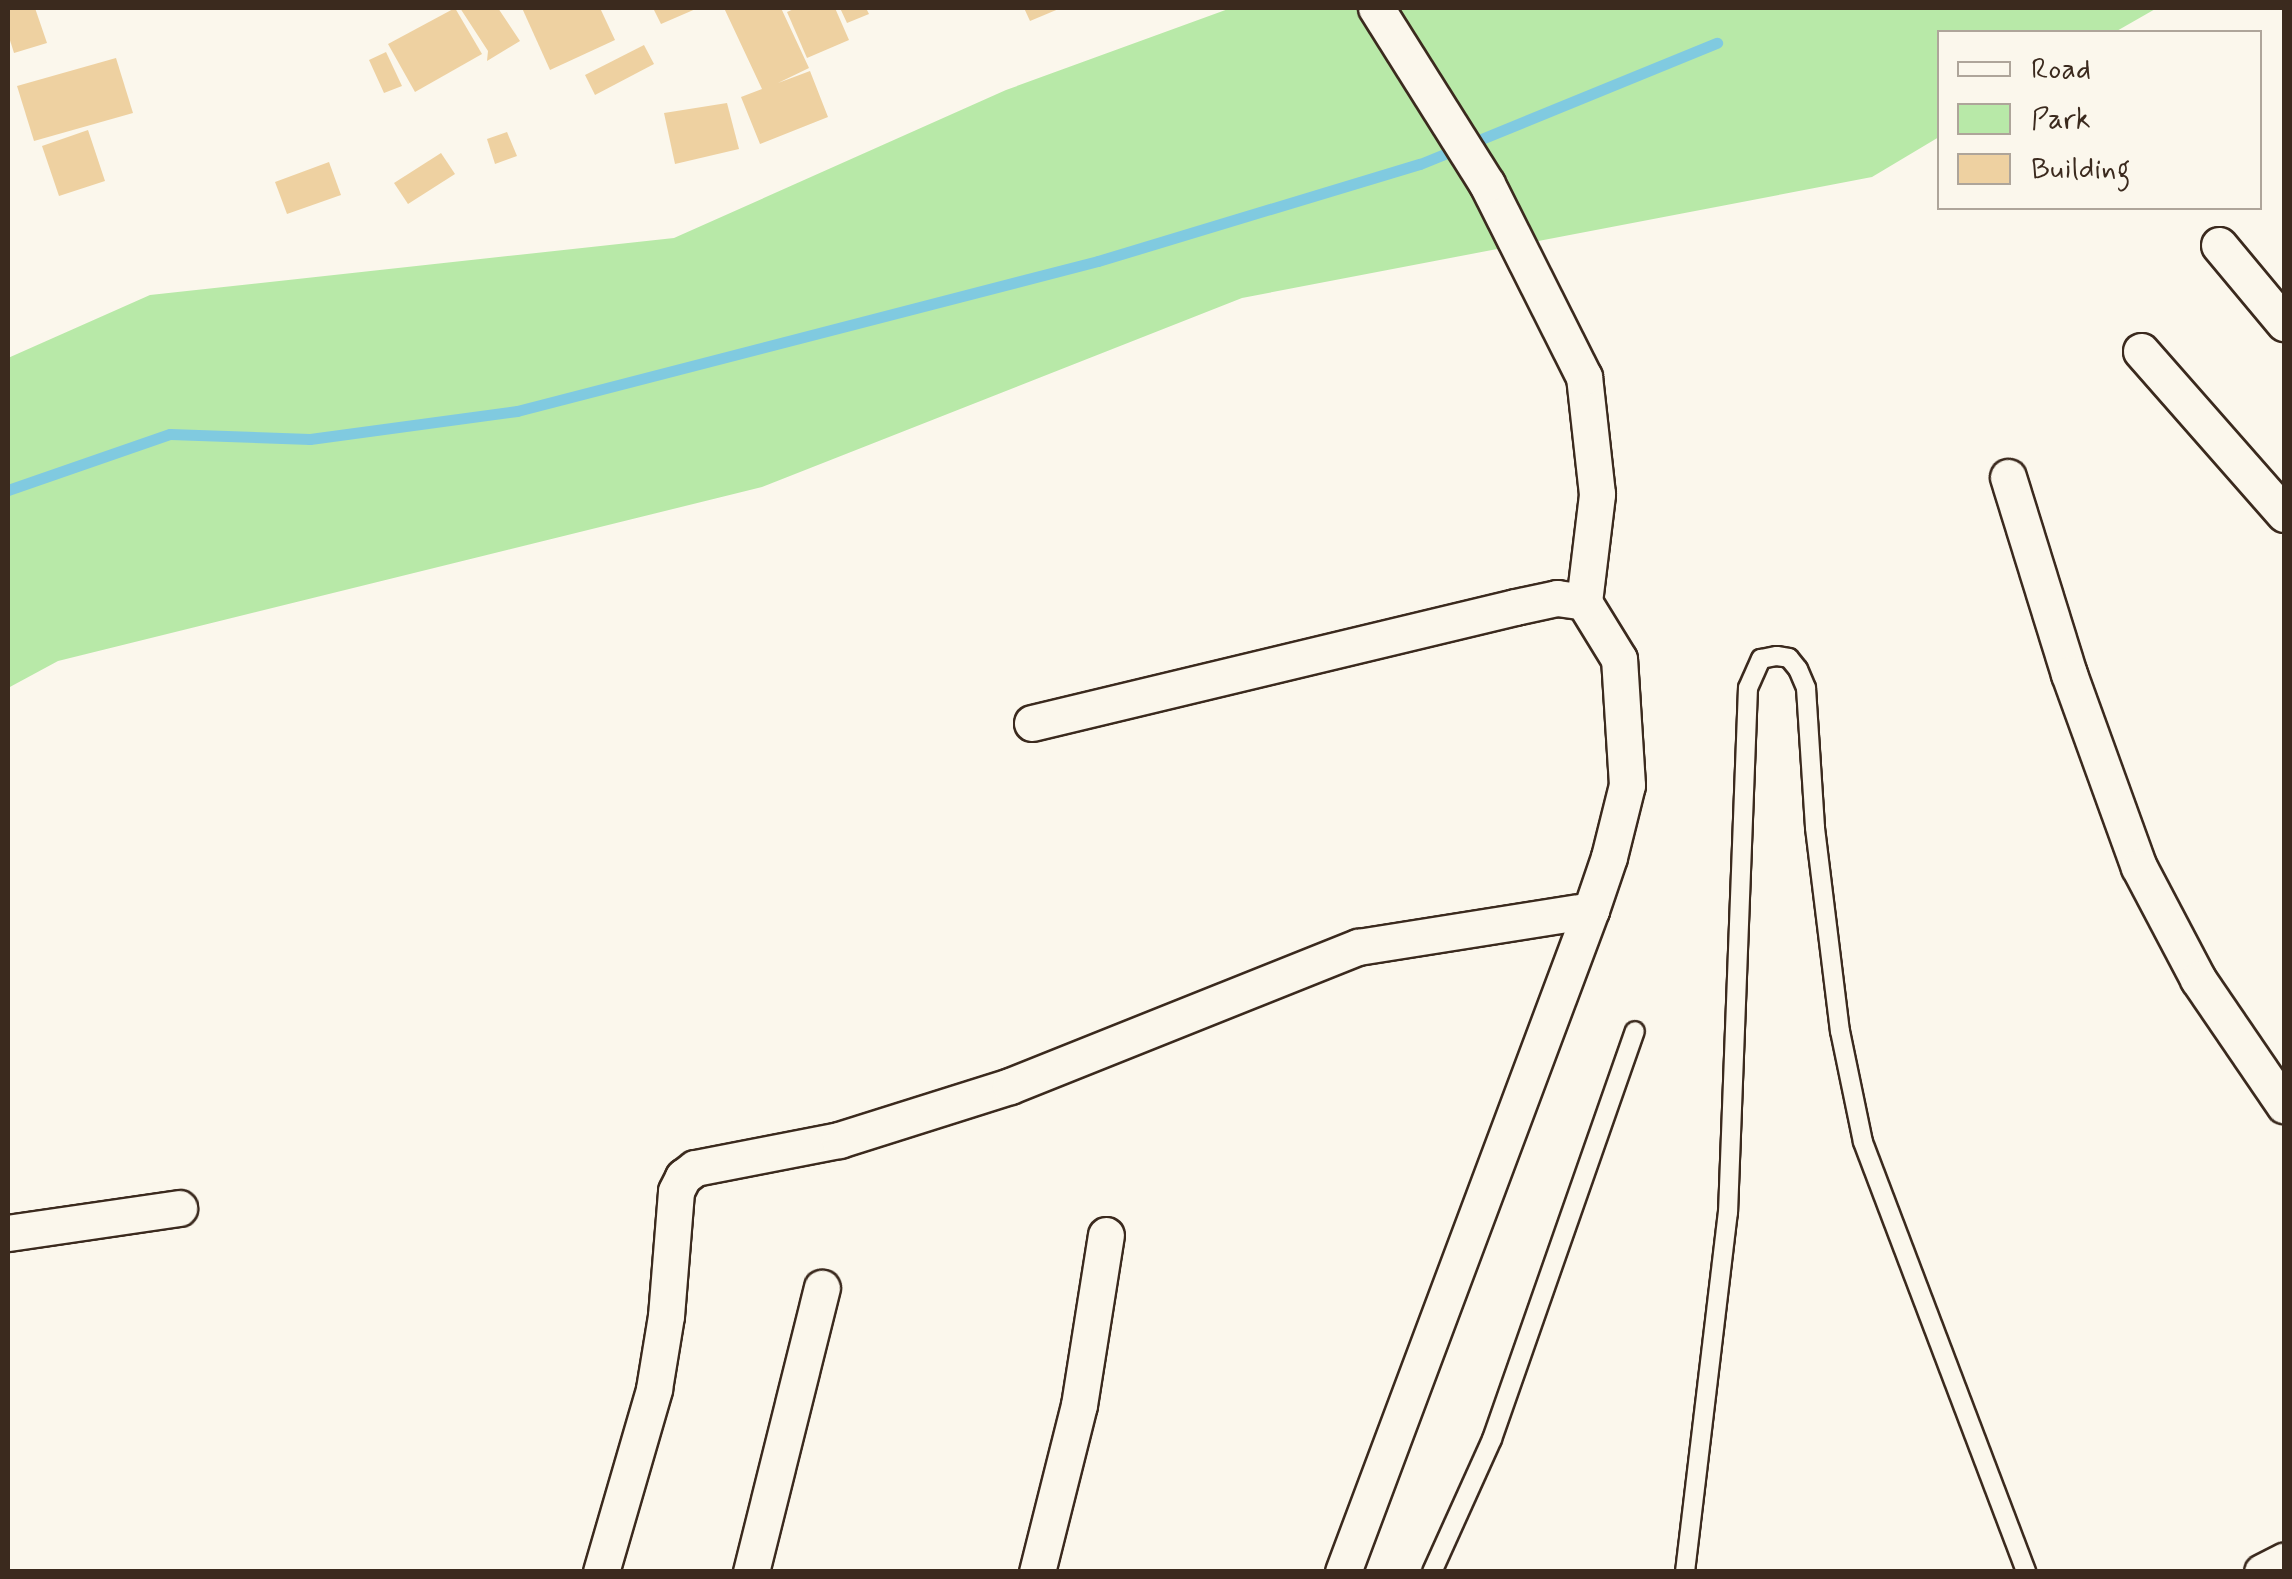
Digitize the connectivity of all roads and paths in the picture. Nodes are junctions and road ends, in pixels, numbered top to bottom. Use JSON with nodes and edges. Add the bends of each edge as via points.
{"nodes":[{"id":1,"x":1376,"y":8,"type":"edge"},
{"id":2,"x":2219,"y":246,"type":"dead end"},
{"id":3,"x":2284,"y":322,"type":"edge"},
{"id":4,"x":2141,"y":351,"type":"dead end"},
{"id":5,"x":2008,"y":476,"type":"dead end"},
{"id":6,"x":2284,"y":514,"type":"edge"},
{"id":7,"x":1584,"y":602,"type":"junction"},
{"id":8,"x":1032,"y":723,"type":"dead end"},
{"id":9,"x":1590,"y":910,"type":"junction"},
{"id":10,"x":1635,"y":1030,"type":"dead end"},
{"id":11,"x":2284,"y":1105,"type":"edge"},
{"id":12,"x":179,"y":1208,"type":"dead end"},
{"id":13,"x":8,"y":1233,"type":"edge"},
{"id":14,"x":1106,"y":1235,"type":"dead end"},
{"id":15,"x":822,"y":1288,"type":"dead end"},
{"id":16,"x":2284,"y":1561,"type":"edge"},
{"id":17,"x":600,"y":1572,"type":"edge"},
{"id":18,"x":751,"y":1572,"type":"edge"},
{"id":19,"x":1037,"y":1572,"type":"edge"},
{"id":20,"x":1343,"y":1572,"type":"edge"},
{"id":21,"x":1432,"y":1572,"type":"edge"},
{"id":22,"x":1686,"y":1572,"type":"edge"},
{"id":23,"x":2026,"y":1572,"type":"edge"},
{"id":24,"x":2262,"y":1572,"type":"edge"}],
"edges":[{"from":1,"to":7,"type":"street","via":[[1487,184],[1584,377],[1598,494]]},
{"from":2,"to":3,"type":"street"},
{"from":4,"to":6,"type":"street"},
{"from":5,"to":11,"type":"street","via":[[2139,867],[2198,979]]},
{"from":7,"to":8,"type":"street","via":[[1557,598],[1515,606]]},
{"from":7,"to":9,"type":"street","via":[[1619,659],[1626,730],[1626,785]]},
{"from":9,"to":17,"type":"street","via":[[1358,947],[1010,1086],[838,1140],[695,1168],[676,1191],[654,1388]]},
{"from":9,"to":20,"type":"street"},
{"from":10,"to":21,"type":"lane","via":[[1492,1439]]},
{"from":12,"to":13,"type":"street"},
{"from":14,"to":19,"type":"street","via":[[1079,1405]]},
{"from":15,"to":18,"type":"street"},
{"from":16,"to":24,"type":"street"},
{"from":22,"to":23,"type":"lane","via":[[1728,1213],[1748,688],[1761,659],[1777,656],[1789,658],[1806,688],[1840,1031],[1863,1142]]}]}
